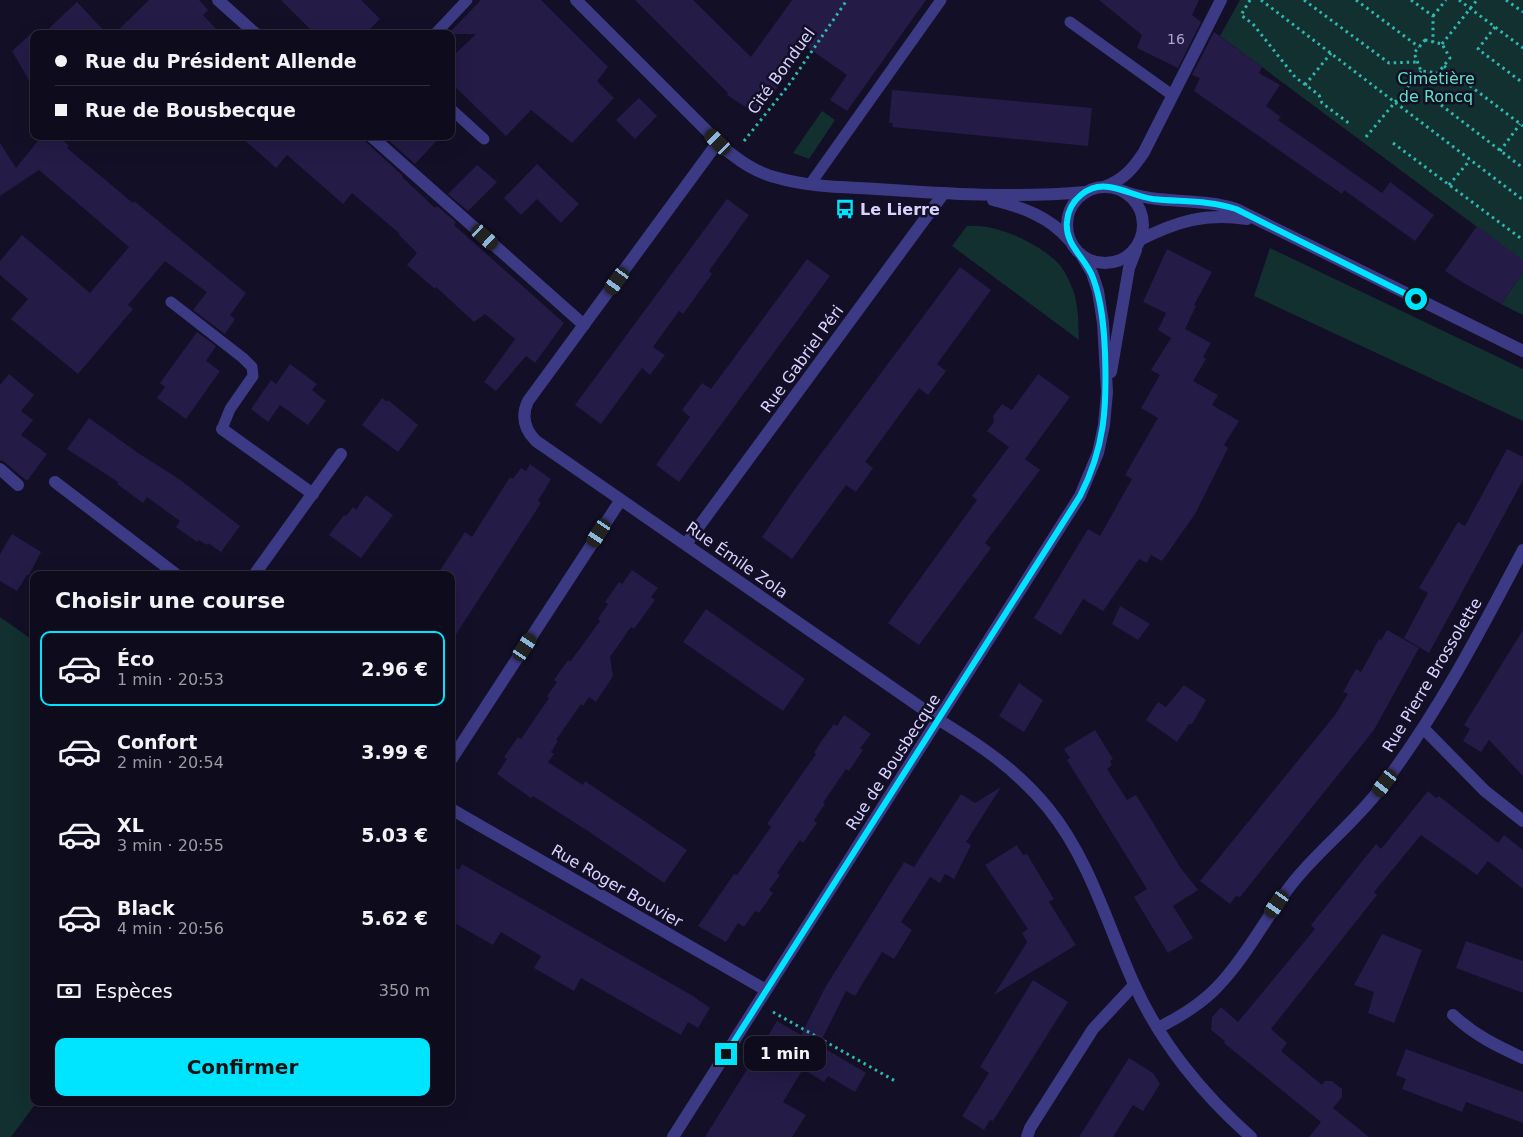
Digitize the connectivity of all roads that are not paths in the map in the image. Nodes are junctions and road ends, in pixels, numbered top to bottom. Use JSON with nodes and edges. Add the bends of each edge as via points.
{"nodes":[{"id":1,"x":218,"y":0,"type":"edge"},
{"id":2,"x":467,"y":0,"type":"edge"},
{"id":3,"x":576,"y":0,"type":"edge"},
{"id":4,"x":941,"y":0,"type":"edge"},
{"id":5,"x":1221,"y":0,"type":"edge"},
{"id":6,"x":1070,"y":22,"type":"dead end"},
{"id":7,"x":252,"y":30,"type":"edge"},
{"id":8,"x":439,"y":30,"type":"edge"},
{"id":9,"x":1172,"y":94,"type":"junction"},
{"id":10,"x":455,"y":113,"type":"edge"},
{"id":11,"x":376,"y":140,"type":"edge"},
{"id":12,"x":484,"y":140,"type":"dead end"},
{"id":13,"x":718,"y":142,"type":"junction"},
{"id":14,"x":811,"y":183,"type":"junction"},
{"id":15,"x":1104,"y":187,"type":"junction"},
{"id":16,"x":1122,"y":191,"type":"junction"},
{"id":17,"x":1086,"y":192,"type":"junction"},
{"id":18,"x":944,"y":193,"type":"junction"},
{"id":19,"x":974,"y":196,"type":"junction"},
{"id":20,"x":1257,"y":220,"type":"junction"},
{"id":21,"x":1070,"y":242,"type":"junction"},
{"id":22,"x":1139,"y":243,"type":"junction"},
{"id":23,"x":1082,"y":256,"type":"junction"},
{"id":24,"x":171,"y":302,"type":"dead end"},
{"id":25,"x":584,"y":325,"type":"junction"},
{"id":26,"x":1523,"y":351,"type":"edge"},
{"id":27,"x":1107,"y":392,"type":"junction"},
{"id":28,"x":222,"y":429,"type":"joint"},
{"id":29,"x":341,"y":454,"type":"dead end"},
{"id":30,"x":0,"y":469,"type":"edge"},
{"id":31,"x":55,"y":482,"type":"dead end"},
{"id":32,"x":18,"y":485,"type":"dead end"},
{"id":33,"x":313,"y":494,"type":"junction"},
{"id":34,"x":620,"y":501,"type":"junction"},
{"id":35,"x":686,"y":544,"type":"junction"},
{"id":36,"x":1523,"y":550,"type":"edge"},
{"id":37,"x":1520,"y":563,"type":"edge"},
{"id":38,"x":172,"y":571,"type":"edge"},
{"id":39,"x":257,"y":571,"type":"edge"},
{"id":40,"x":939,"y":720,"type":"junction"},
{"id":41,"x":1423,"y":728,"type":"junction"},
{"id":42,"x":455,"y":754,"type":"edge"},
{"id":43,"x":455,"y":811,"type":"edge"},
{"id":44,"x":1523,"y":821,"type":"edge"},
{"id":45,"x":1134,"y":985,"type":"junction"},
{"id":46,"x":766,"y":990,"type":"junction"},
{"id":47,"x":1453,"y":1015,"type":"dead end"},
{"id":48,"x":1158,"y":1028,"type":"junction"},
{"id":49,"x":1523,"y":1058,"type":"edge"},
{"id":50,"x":673,"y":1137,"type":"edge"},
{"id":51,"x":1027,"y":1137,"type":"edge"},
{"id":52,"x":1251,"y":1137,"type":"edge"}],
"edges":[{"from":1,"to":7,"type":"street"},
{"from":2,"to":8,"type":"lane"},
{"from":3,"to":13,"type":"street"},
{"from":4,"to":14,"type":"lane"},
{"from":5,"to":9,"type":"street"},
{"from":6,"to":9,"type":"lane"},
{"from":9,"to":15,"type":"street","via":[[1136,165],[1116,182]]},
{"from":10,"to":12,"type":"lane"},
{"from":11,"to":25,"type":"street"},
{"from":13,"to":14,"type":"street","via":[[748,166],[770,176]]},
{"from":13,"to":25,"type":"street"},
{"from":14,"to":18,"type":"street"},
{"from":15,"to":16,"type":"street"},
{"from":15,"to":17,"type":"street"},
{"from":16,"to":20,"type":"street","via":[[1144,198],[1220,204]]},
{"from":16,"to":22,"type":"street","via":[[1137,204],[1142,215]]},
{"from":17,"to":19,"type":"street"},
{"from":17,"to":21,"type":"street","via":[[1069,210],[1067,229]]},
{"from":18,"to":19,"type":"street"},
{"from":18,"to":35,"type":"street","name":"Rue Gabriel Péri"},
{"from":19,"to":21,"type":"street","via":[[1037,215],[1052,223]]},
{"from":20,"to":22,"type":"street","via":[[1204,217],[1171,225]]},
{"from":20,"to":26,"type":"street"},
{"from":21,"to":23,"type":"street"},
{"from":22,"to":23,"type":"street","via":[[1124,259],[1112,263],[1099,264]]},
{"from":22,"to":27,"type":"street","name":"Rue de Bousbecque","via":[[1129,268]]},
{"from":23,"to":27,"type":"street","name":"Rue de Bousbecque","via":[[1098,291]]},
{"from":24,"to":28,"type":"lane","via":[[252,367],[252,376],[230,409]]},
{"from":25,"to":34,"type":"street","name":"Rue Émile Zola","via":[[528,401],[524,420],[536,441]]},
{"from":27,"to":40,"type":"street","name":"Rue de Bousbecque","via":[[1098,453],[1080,496]]},
{"from":28,"to":33,"type":"street"},
{"from":29,"to":33,"type":"street"},
{"from":30,"to":32,"type":"street"},
{"from":31,"to":38,"type":"street"},
{"from":33,"to":39,"type":"street"},
{"from":34,"to":35,"type":"street","name":"Rue Émile Zola"},
{"from":34,"to":42,"type":"street"},
{"from":35,"to":40,"type":"street","name":"Rue Émile Zola"},
{"from":36,"to":37,"type":"street","name":"Rue Pierre Brossolette"},
{"from":37,"to":41,"type":"street","name":"Rue Pierre Brossolette"},
{"from":40,"to":45,"type":"street","name":"Rue Émile Zola","via":[[1003,762],[1053,814],[1094,885]]},
{"from":40,"to":46,"type":"street","name":"Rue de Bousbecque"},
{"from":41,"to":44,"type":"street","via":[[1485,791]]},
{"from":41,"to":48,"type":"street","name":"Rue Pierre Brossolette","via":[[1365,807],[1285,892],[1220,985],[1191,1009]]},
{"from":43,"to":46,"type":"street","name":"Rue Roger Bouvier"},
{"from":45,"to":48,"type":"street","name":"Rue Émile Zola"},
{"from":45,"to":51,"type":"street","via":[[1093,1029]]},
{"from":46,"to":50,"type":"street","name":"Rue de Bousbecque"},
{"from":47,"to":49,"type":"street","via":[[1480,1037]]},
{"from":48,"to":52,"type":"street","name":"Rue Émile Zola","via":[[1207,1094]]}]}
